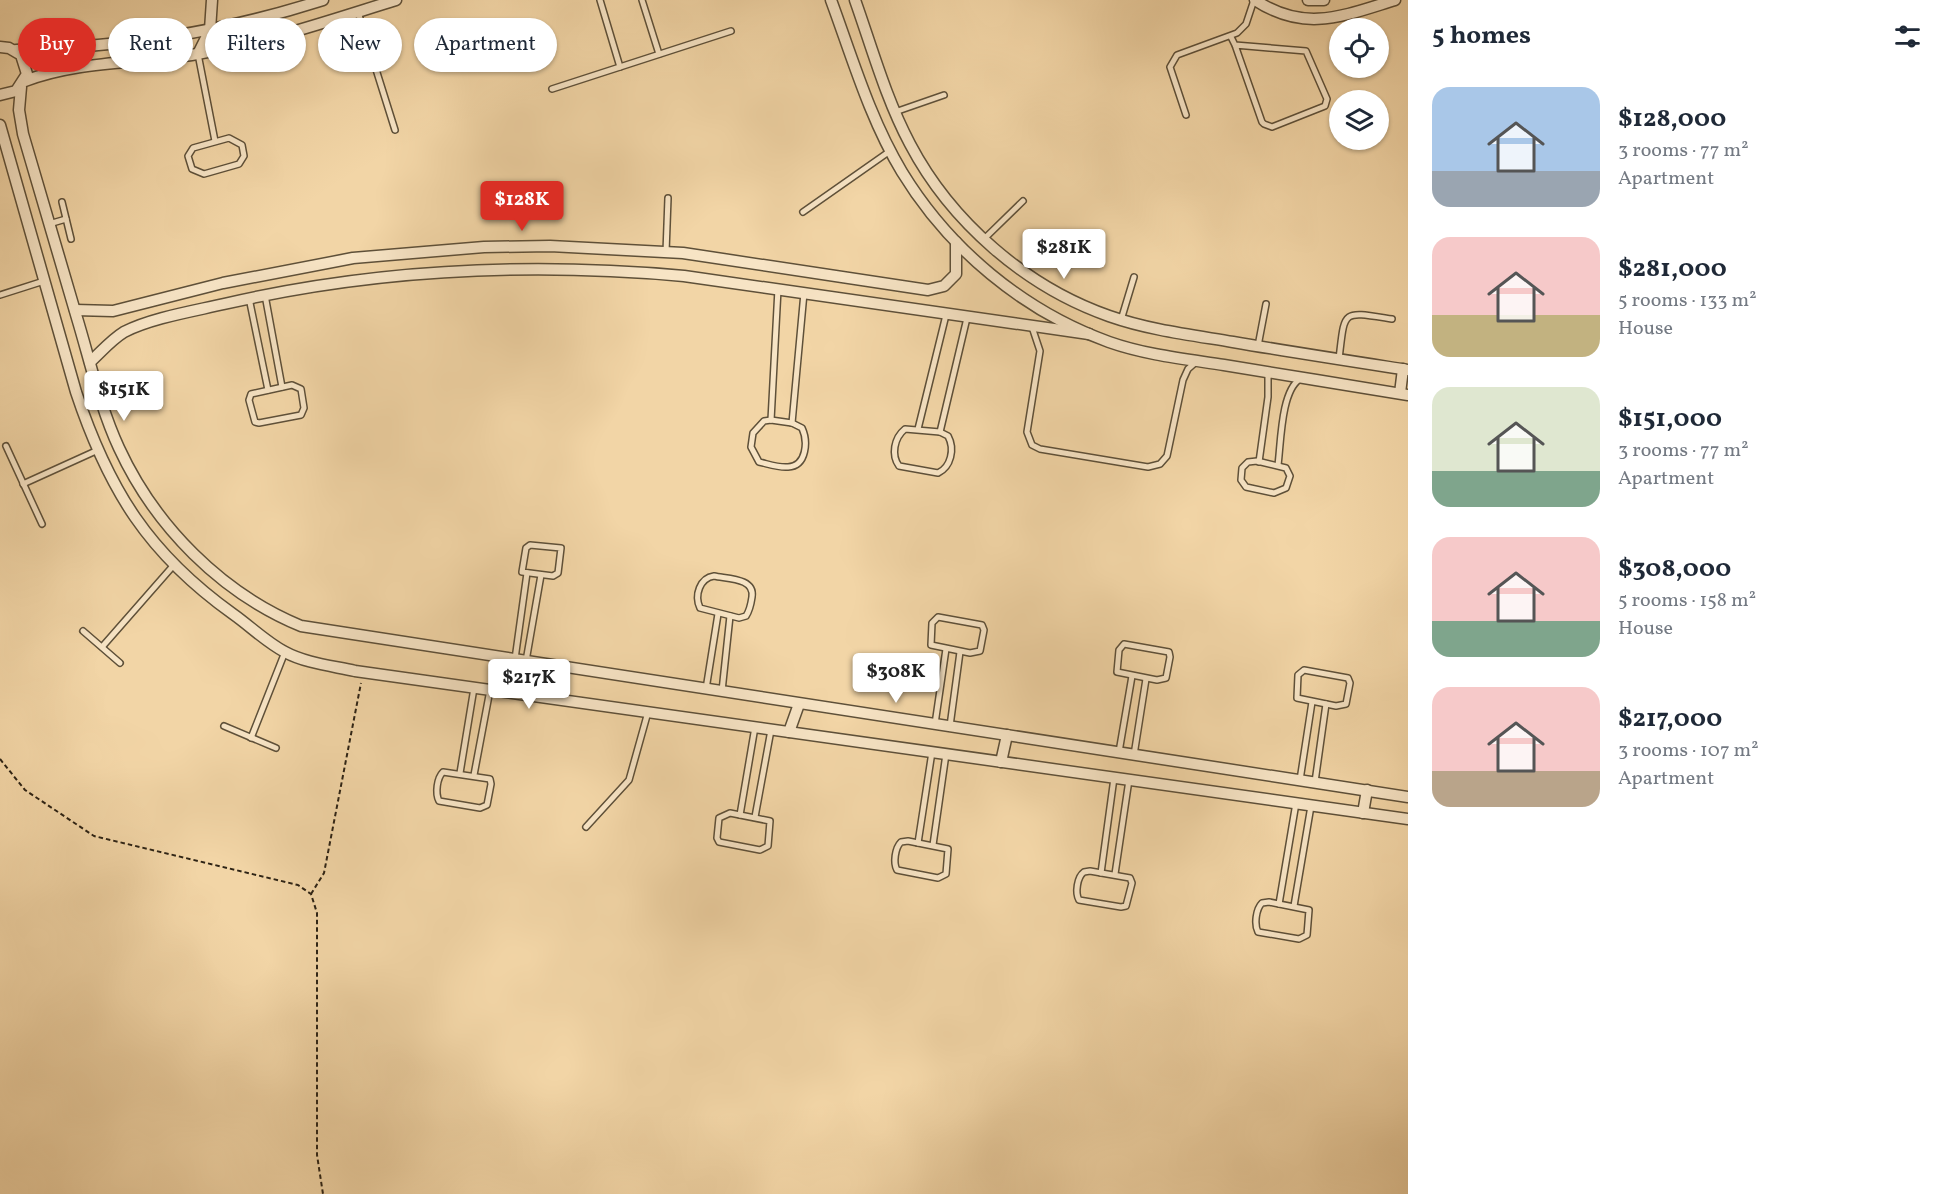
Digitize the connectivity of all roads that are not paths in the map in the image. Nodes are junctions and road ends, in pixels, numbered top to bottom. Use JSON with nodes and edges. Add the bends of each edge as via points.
{"nodes":[{"id":1,"x":212,"y":0,"type":"edge"},
{"id":2,"x":323,"y":0,"type":"edge"},
{"id":3,"x":396,"y":0,"type":"edge"},
{"id":4,"x":600,"y":0,"type":"edge"},
{"id":5,"x":642,"y":0,"type":"edge"},
{"id":6,"x":831,"y":0,"type":"edge"},
{"id":7,"x":855,"y":0,"type":"edge"},
{"id":8,"x":1254,"y":0,"type":"edge"},
{"id":9,"x":1308,"y":0,"type":"edge"},
{"id":10,"x":1324,"y":0,"type":"edge"},
{"id":11,"x":1395,"y":0,"type":"edge"},
{"id":12,"x":303,"y":6,"type":"junction"},
{"id":13,"x":358,"y":12,"type":"junction"},
{"id":14,"x":211,"y":18,"type":"edge"},
{"id":15,"x":256,"y":18,"type":"edge"},
{"id":16,"x":310,"y":27,"type":"junction"},
{"id":17,"x":205,"y":31,"type":"edge"},
{"id":18,"x":731,"y":31,"type":"dead end"},
{"id":19,"x":1231,"y":36,"type":"junction"},
{"id":20,"x":205,"y":40,"type":"edge"},
{"id":21,"x":1234,"y":45,"type":"junction"},
{"id":22,"x":0,"y":47,"type":"edge"},
{"id":23,"x":15,"y":50,"type":"junction"},
{"id":24,"x":198,"y":54,"type":"junction"},
{"id":25,"x":659,"y":54,"type":"junction"},
{"id":26,"x":620,"y":67,"type":"junction"},
{"id":27,"x":23,"y":84,"type":"junction"},
{"id":28,"x":552,"y":89,"type":"dead end"},
{"id":29,"x":0,"y":95,"type":"edge"},
{"id":30,"x":944,"y":95,"type":"dead end"},
{"id":31,"x":895,"y":112,"type":"junction"},
{"id":32,"x":1186,"y":115,"type":"dead end"},
{"id":33,"x":0,"y":125,"type":"edge"},
{"id":34,"x":395,"y":130,"type":"dead end"},
{"id":35,"x":215,"y":141,"type":"junction"},
{"id":36,"x":891,"y":151,"type":"junction"},
{"id":37,"x":668,"y":198,"type":"dead end"},
{"id":38,"x":1023,"y":201,"type":"dead end"},
{"id":39,"x":62,"y":202,"type":"dead end"},
{"id":40,"x":803,"y":212,"type":"dead end"},
{"id":41,"x":66,"y":219,"type":"junction"},
{"id":42,"x":49,"y":224,"type":"junction"},
{"id":43,"x":71,"y":239,"type":"dead end"},
{"id":44,"x":984,"y":239,"type":"junction"},
{"id":45,"x":957,"y":242,"type":"junction"},
{"id":46,"x":666,"y":252,"type":"junction"},
{"id":47,"x":748,"y":262,"type":"junction"},
{"id":48,"x":1134,"y":277,"type":"dead end"},
{"id":49,"x":44,"y":281,"type":"junction"},
{"id":50,"x":747,"y":283,"type":"junction"},
{"id":51,"x":778,"y":289,"type":"junction"},
{"id":52,"x":804,"y":291,"type":"junction"},
{"id":53,"x":0,"y":295,"type":"edge"},
{"id":54,"x":265,"y":295,"type":"junction"},
{"id":55,"x":249,"y":298,"type":"junction"},
{"id":56,"x":1266,"y":304,"type":"dead end"},
{"id":57,"x":75,"y":310,"type":"junction"},
{"id":58,"x":946,"y":315,"type":"junction"},
{"id":59,"x":967,"y":318,"type":"junction"},
{"id":60,"x":1121,"y":320,"type":"junction"},
{"id":61,"x":1392,"y":320,"type":"dead end"},
{"id":62,"x":1032,"y":327,"type":"junction"},
{"id":63,"x":1089,"y":334,"type":"junction"},
{"id":64,"x":1258,"y":346,"type":"junction"},
{"id":65,"x":1338,"y":359,"type":"junction"},
{"id":66,"x":1198,"y":361,"type":"junction"},
{"id":67,"x":90,"y":362,"type":"junction"},
{"id":68,"x":1405,"y":370,"type":"edge"},
{"id":69,"x":1268,"y":372,"type":"junction"},
{"id":70,"x":1302,"y":378,"type":"junction"},
{"id":71,"x":282,"y":387,"type":"junction"},
{"id":72,"x":268,"y":390,"type":"junction"},
{"id":73,"x":1404,"y":394,"type":"edge"},
{"id":74,"x":771,"y":420,"type":"junction"},
{"id":75,"x":792,"y":423,"type":"junction"},
{"id":76,"x":918,"y":429,"type":"junction"},
{"id":77,"x":940,"y":432,"type":"junction"},
{"id":78,"x":6,"y":446,"type":"dead end"},
{"id":79,"x":98,"y":450,"type":"junction"},
{"id":80,"x":1259,"y":462,"type":"junction"},
{"id":81,"x":1278,"y":465,"type":"junction"},
{"id":82,"x":23,"y":484,"type":"junction"},
{"id":83,"x":146,"y":496,"type":"junction"},
{"id":84,"x":129,"y":509,"type":"junction"},
{"id":85,"x":42,"y":524,"type":"dead end"},
{"id":86,"x":173,"y":566,"type":"junction"},
{"id":87,"x":527,"y":573,"type":"junction"},
{"id":88,"x":540,"y":575,"type":"junction"},
{"id":89,"x":718,"y":614,"type":"junction"},
{"id":90,"x":730,"y":616,"type":"junction"},
{"id":91,"x":83,"y":631,"type":"dead end"},
{"id":92,"x":102,"y":647,"type":"junction"},
{"id":93,"x":946,"y":649,"type":"junction"},
{"id":94,"x":285,"y":652,"type":"junction"},
{"id":95,"x":960,"y":652,"type":"junction"},
{"id":96,"x":521,"y":660,"type":"junction"},
{"id":97,"x":120,"y":663,"type":"dead end"},
{"id":98,"x":1132,"y":676,"type":"junction"},
{"id":99,"x":1146,"y":679,"type":"junction"},
{"id":100,"x":474,"y":688,"type":"junction"},
{"id":101,"x":706,"y":689,"type":"junction"},
{"id":102,"x":490,"y":690,"type":"junction"},
{"id":103,"x":722,"y":692,"type":"junction"},
{"id":104,"x":1312,"y":702,"type":"junction"},
{"id":105,"x":799,"y":704,"type":"junction"},
{"id":106,"x":1326,"y":704,"type":"junction"},
{"id":107,"x":648,"y":712,"type":"junction"},
{"id":108,"x":935,"y":724,"type":"junction"},
{"id":109,"x":224,"y":726,"type":"dead end"},
{"id":110,"x":950,"y":726,"type":"junction"},
{"id":111,"x":755,"y":727,"type":"junction"},
{"id":112,"x":771,"y":730,"type":"junction"},
{"id":113,"x":789,"y":732,"type":"junction"},
{"id":114,"x":1007,"y":735,"type":"junction"},
{"id":115,"x":251,"y":738,"type":"junction"},
{"id":116,"x":276,"y":748,"type":"dead end"},
{"id":117,"x":932,"y":752,"type":"junction"},
{"id":118,"x":1119,"y":752,"type":"junction"},
{"id":119,"x":946,"y":754,"type":"junction"},
{"id":120,"x":1134,"y":754,"type":"junction"},
{"id":121,"x":1001,"y":762,"type":"junction"},
{"id":122,"x":460,"y":773,"type":"junction"},
{"id":123,"x":474,"y":775,"type":"junction"},
{"id":124,"x":1114,"y":778,"type":"junction"},
{"id":125,"x":1130,"y":780,"type":"junction"},
{"id":126,"x":1300,"y":780,"type":"junction"},
{"id":127,"x":1315,"y":782,"type":"junction"},
{"id":128,"x":1367,"y":790,"type":"junction"},
{"id":129,"x":1408,"y":797,"type":"edge"},
{"id":130,"x":1296,"y":804,"type":"junction"},
{"id":131,"x":1311,"y":806,"type":"junction"},
{"id":132,"x":1363,"y":813,"type":"junction"},
{"id":133,"x":740,"y":815,"type":"junction"},
{"id":134,"x":755,"y":817,"type":"junction"},
{"id":135,"x":1408,"y":819,"type":"edge"},
{"id":136,"x":586,"y":828,"type":"dead end"},
{"id":137,"x":918,"y":843,"type":"junction"},
{"id":138,"x":933,"y":845,"type":"junction"},
{"id":139,"x":1101,"y":873,"type":"junction"},
{"id":140,"x":1115,"y":874,"type":"junction"},
{"id":141,"x":1279,"y":904,"type":"junction"},
{"id":142,"x":1294,"y":906,"type":"junction"}],
"edges":[{"from":1,"to":14,"type":"street"},
{"from":2,"to":12,"type":"street"},
{"from":3,"to":13,"type":"street"},
{"from":4,"to":26,"type":"lane"},
{"from":5,"to":25,"type":"lane"},
{"from":6,"to":36,"type":"street"},
{"from":7,"to":31,"type":"street"},
{"from":8,"to":11,"type":"street","via":[[1281,14],[1312,20],[1342,16]]},
{"from":8,"to":19,"type":"lane","via":[[1246,24]]},
{"from":9,"to":10,"type":"street"},
{"from":12,"to":15,"type":"street"},
{"from":12,"to":16,"type":"street"},
{"from":13,"to":16,"type":"street"},
{"from":13,"to":34,"type":"lane"},
{"from":16,"to":24,"type":"street"},
{"from":17,"to":23,"type":"street","via":[[115,45]]},
{"from":18,"to":25,"type":"lane"},
{"from":19,"to":21,"type":"lane"},
{"from":19,"to":32,"type":"lane","via":[[1172,60],[1170,67]]},
{"from":20,"to":24,"type":"street"},
{"from":21,"to":21,"type":"lane","via":[[1267,126],[1325,106],[1327,99],[1306,51]]},
{"from":22,"to":23,"type":"street"},
{"from":23,"to":27,"type":"street","via":[[27,67]]},
{"from":24,"to":27,"type":"street","via":[[60,70]]},
{"from":24,"to":35,"type":"lane"},
{"from":25,"to":26,"type":"lane"},
{"from":26,"to":28,"type":"lane"},
{"from":27,"to":29,"type":"street","via":[[10,94]]},
{"from":27,"to":42,"type":"street","via":[[19,111],[22,134]]},
{"from":30,"to":31,"type":"lane"},
{"from":31,"to":44,"type":"street","via":[[936,185]]},
{"from":33,"to":49,"type":"street"},
{"from":35,"to":35,"type":"lane","via":[[198,145],[190,152],[188,161],[195,172],[204,174],[236,167],[242,160],[244,151],[239,141]]},
{"from":36,"to":40,"type":"lane"},
{"from":36,"to":45,"type":"street","via":[[927,208]]},
{"from":37,"to":46,"type":"lane"},
{"from":38,"to":44,"type":"lane"},
{"from":39,"to":41,"type":"lane"},
{"from":41,"to":42,"type":"lane"},
{"from":41,"to":43,"type":"lane"},
{"from":42,"to":57,"type":"street"},
{"from":44,"to":60,"type":"street","via":[[1047,286]]},
{"from":45,"to":47,"type":"street","via":[[956,274],[944,286],[928,290]]},
{"from":45,"to":63,"type":"street","via":[[1026,300]]},
{"from":46,"to":47,"type":"street"},
{"from":46,"to":57,"type":"street","via":[[550,246],[418,251],[287,269],[113,311]]},
{"from":47,"to":50,"type":"street"},
{"from":48,"to":60,"type":"lane"},
{"from":49,"to":53,"type":"lane"},
{"from":49,"to":79,"type":"street","via":[[76,392]]},
{"from":50,"to":51,"type":"street"},
{"from":50,"to":54,"type":"street","via":[[623,270],[500,268],[377,277]]},
{"from":51,"to":52,"type":"street"},
{"from":51,"to":74,"type":"lane"},
{"from":52,"to":58,"type":"street"},
{"from":52,"to":75,"type":"lane"},
{"from":54,"to":55,"type":"street"},
{"from":54,"to":71,"type":"lane"},
{"from":55,"to":67,"type":"street","via":[[125,332]]},
{"from":55,"to":72,"type":"lane"},
{"from":56,"to":64,"type":"lane"},
{"from":57,"to":67,"type":"street"},
{"from":58,"to":59,"type":"street"},
{"from":58,"to":76,"type":"lane"},
{"from":59,"to":62,"type":"street"},
{"from":59,"to":77,"type":"lane"},
{"from":60,"to":64,"type":"street"},
{"from":61,"to":65,"type":"lane","via":[[1348,316],[1343,322]]},
{"from":62,"to":63,"type":"street"},
{"from":62,"to":66,"type":"lane","via":[[1040,351],[1027,432],[1032,445],[1040,449],[1148,467],[1160,464],[1167,456],[1185,374]]},
{"from":63,"to":66,"type":"street","via":[[1133,349]]},
{"from":64,"to":65,"type":"street"},
{"from":65,"to":68,"type":"street"},
{"from":66,"to":69,"type":"street"},
{"from":67,"to":83,"type":"street","via":[[118,447]]},
{"from":68,"to":73,"type":"street"},
{"from":69,"to":70,"type":"street"},
{"from":69,"to":80,"type":"lane"},
{"from":70,"to":73,"type":"street"},
{"from":70,"to":81,"type":"lane","via":[[1295,382],[1286,400]]},
{"from":71,"to":72,"type":"lane"},
{"from":71,"to":72,"type":"lane","via":[[299,387],[303,413],[257,423],[250,397]]},
{"from":74,"to":75,"type":"lane"},
{"from":74,"to":75,"type":"lane","via":[[757,426],[753,433],[753,455],[759,462],[789,468],[802,459],[806,441],[802,428]]},
{"from":76,"to":77,"type":"lane"},
{"from":76,"to":77,"type":"lane","via":[[905,429],[896,438],[894,455],[899,466],[943,471],[952,446],[948,436]]},
{"from":78,"to":82,"type":"lane"},
{"from":79,"to":82,"type":"lane"},
{"from":79,"to":84,"type":"street"},
{"from":80,"to":81,"type":"lane"},
{"from":80,"to":81,"type":"lane","via":[[1248,462],[1240,472],[1249,489],[1274,493],[1286,488],[1290,476],[1286,468]]},
{"from":82,"to":85,"type":"lane"},
{"from":83,"to":84,"type":"street"},
{"from":83,"to":96,"type":"street","via":[[192,553],[231,586],[275,615],[301,626]]},
{"from":84,"to":86,"type":"street"},
{"from":86,"to":92,"type":"lane"},
{"from":86,"to":94,"type":"street"},
{"from":87,"to":88,"type":"lane"},
{"from":87,"to":88,"type":"lane","via":[[522,570],[530,545],[561,548],[558,573]]},
{"from":87,"to":96,"type":"lane"},
{"from":88,"to":96,"type":"lane"},
{"from":89,"to":90,"type":"lane"},
{"from":89,"to":90,"type":"lane","via":[[702,610],[698,602],[702,582],[711,576],[745,582],[751,587],[748,613],[743,618]]},
{"from":89,"to":101,"type":"lane"},
{"from":90,"to":103,"type":"lane"},
{"from":91,"to":92,"type":"lane"},
{"from":92,"to":97,"type":"lane"},
{"from":93,"to":95,"type":"lane"},
{"from":93,"to":95,"type":"lane","via":[[930,643],[936,618],[982,625],[980,651]]},
{"from":93,"to":108,"type":"lane"},
{"from":94,"to":100,"type":"street","via":[[355,671]]},
{"from":94,"to":115,"type":"lane"},
{"from":95,"to":110,"type":"lane"},
{"from":96,"to":101,"type":"street"},
{"from":98,"to":99,"type":"lane"},
{"from":98,"to":99,"type":"lane","via":[[1116,670],[1122,645],[1168,652],[1166,678]]},
{"from":98,"to":118,"type":"lane"},
{"from":99,"to":120,"type":"lane"},
{"from":100,"to":102,"type":"street"},
{"from":100,"to":122,"type":"lane"},
{"from":101,"to":103,"type":"street"},
{"from":102,"to":107,"type":"street"},
{"from":102,"to":123,"type":"lane"},
{"from":103,"to":105,"type":"street"},
{"from":104,"to":106,"type":"lane"},
{"from":104,"to":106,"type":"lane","via":[[1296,696],[1301,671],[1348,678],[1346,704]]},
{"from":104,"to":126,"type":"lane"},
{"from":105,"to":108,"type":"street"},
{"from":105,"to":113,"type":"street"},
{"from":106,"to":127,"type":"lane"},
{"from":107,"to":111,"type":"street"},
{"from":107,"to":136,"type":"lane","via":[[629,780]]},
{"from":108,"to":110,"type":"street"},
{"from":109,"to":115,"type":"lane"},
{"from":110,"to":114,"type":"street"},
{"from":111,"to":112,"type":"street"},
{"from":111,"to":133,"type":"lane"},
{"from":112,"to":113,"type":"street"},
{"from":112,"to":134,"type":"lane"},
{"from":113,"to":117,"type":"street"},
{"from":114,"to":118,"type":"street"},
{"from":114,"to":121,"type":"street"},
{"from":115,"to":116,"type":"lane"},
{"from":117,"to":119,"type":"street"},
{"from":117,"to":137,"type":"lane"},
{"from":118,"to":120,"type":"street"},
{"from":119,"to":121,"type":"street"},
{"from":119,"to":138,"type":"lane"},
{"from":120,"to":126,"type":"street"},
{"from":121,"to":124,"type":"street"},
{"from":122,"to":123,"type":"lane"},
{"from":122,"to":123,"type":"lane","via":[[440,774],[438,801],[485,807],[490,781],[488,777]]},
{"from":124,"to":125,"type":"street"},
{"from":124,"to":139,"type":"lane"},
{"from":125,"to":130,"type":"street"},
{"from":125,"to":140,"type":"lane"},
{"from":126,"to":127,"type":"street"},
{"from":127,"to":128,"type":"street"},
{"from":128,"to":129,"type":"street"},
{"from":128,"to":132,"type":"street"},
{"from":130,"to":131,"type":"street"},
{"from":130,"to":141,"type":"lane"},
{"from":131,"to":132,"type":"street"},
{"from":131,"to":142,"type":"lane"},
{"from":132,"to":135,"type":"street"},
{"from":133,"to":134,"type":"lane"},
{"from":133,"to":134,"type":"lane","via":[[721,816],[719,842],[766,848],[771,823]]},
{"from":137,"to":138,"type":"lane"},
{"from":137,"to":138,"type":"lane","via":[[899,844],[897,870],[944,876],[949,850]]},
{"from":139,"to":140,"type":"lane"},
{"from":139,"to":140,"type":"lane","via":[[1081,874],[1079,900],[1126,906],[1131,880]]},
{"from":141,"to":142,"type":"lane"},
{"from":141,"to":142,"type":"lane","via":[[1260,905],[1258,932],[1305,937],[1311,914],[1307,908]]}]}
